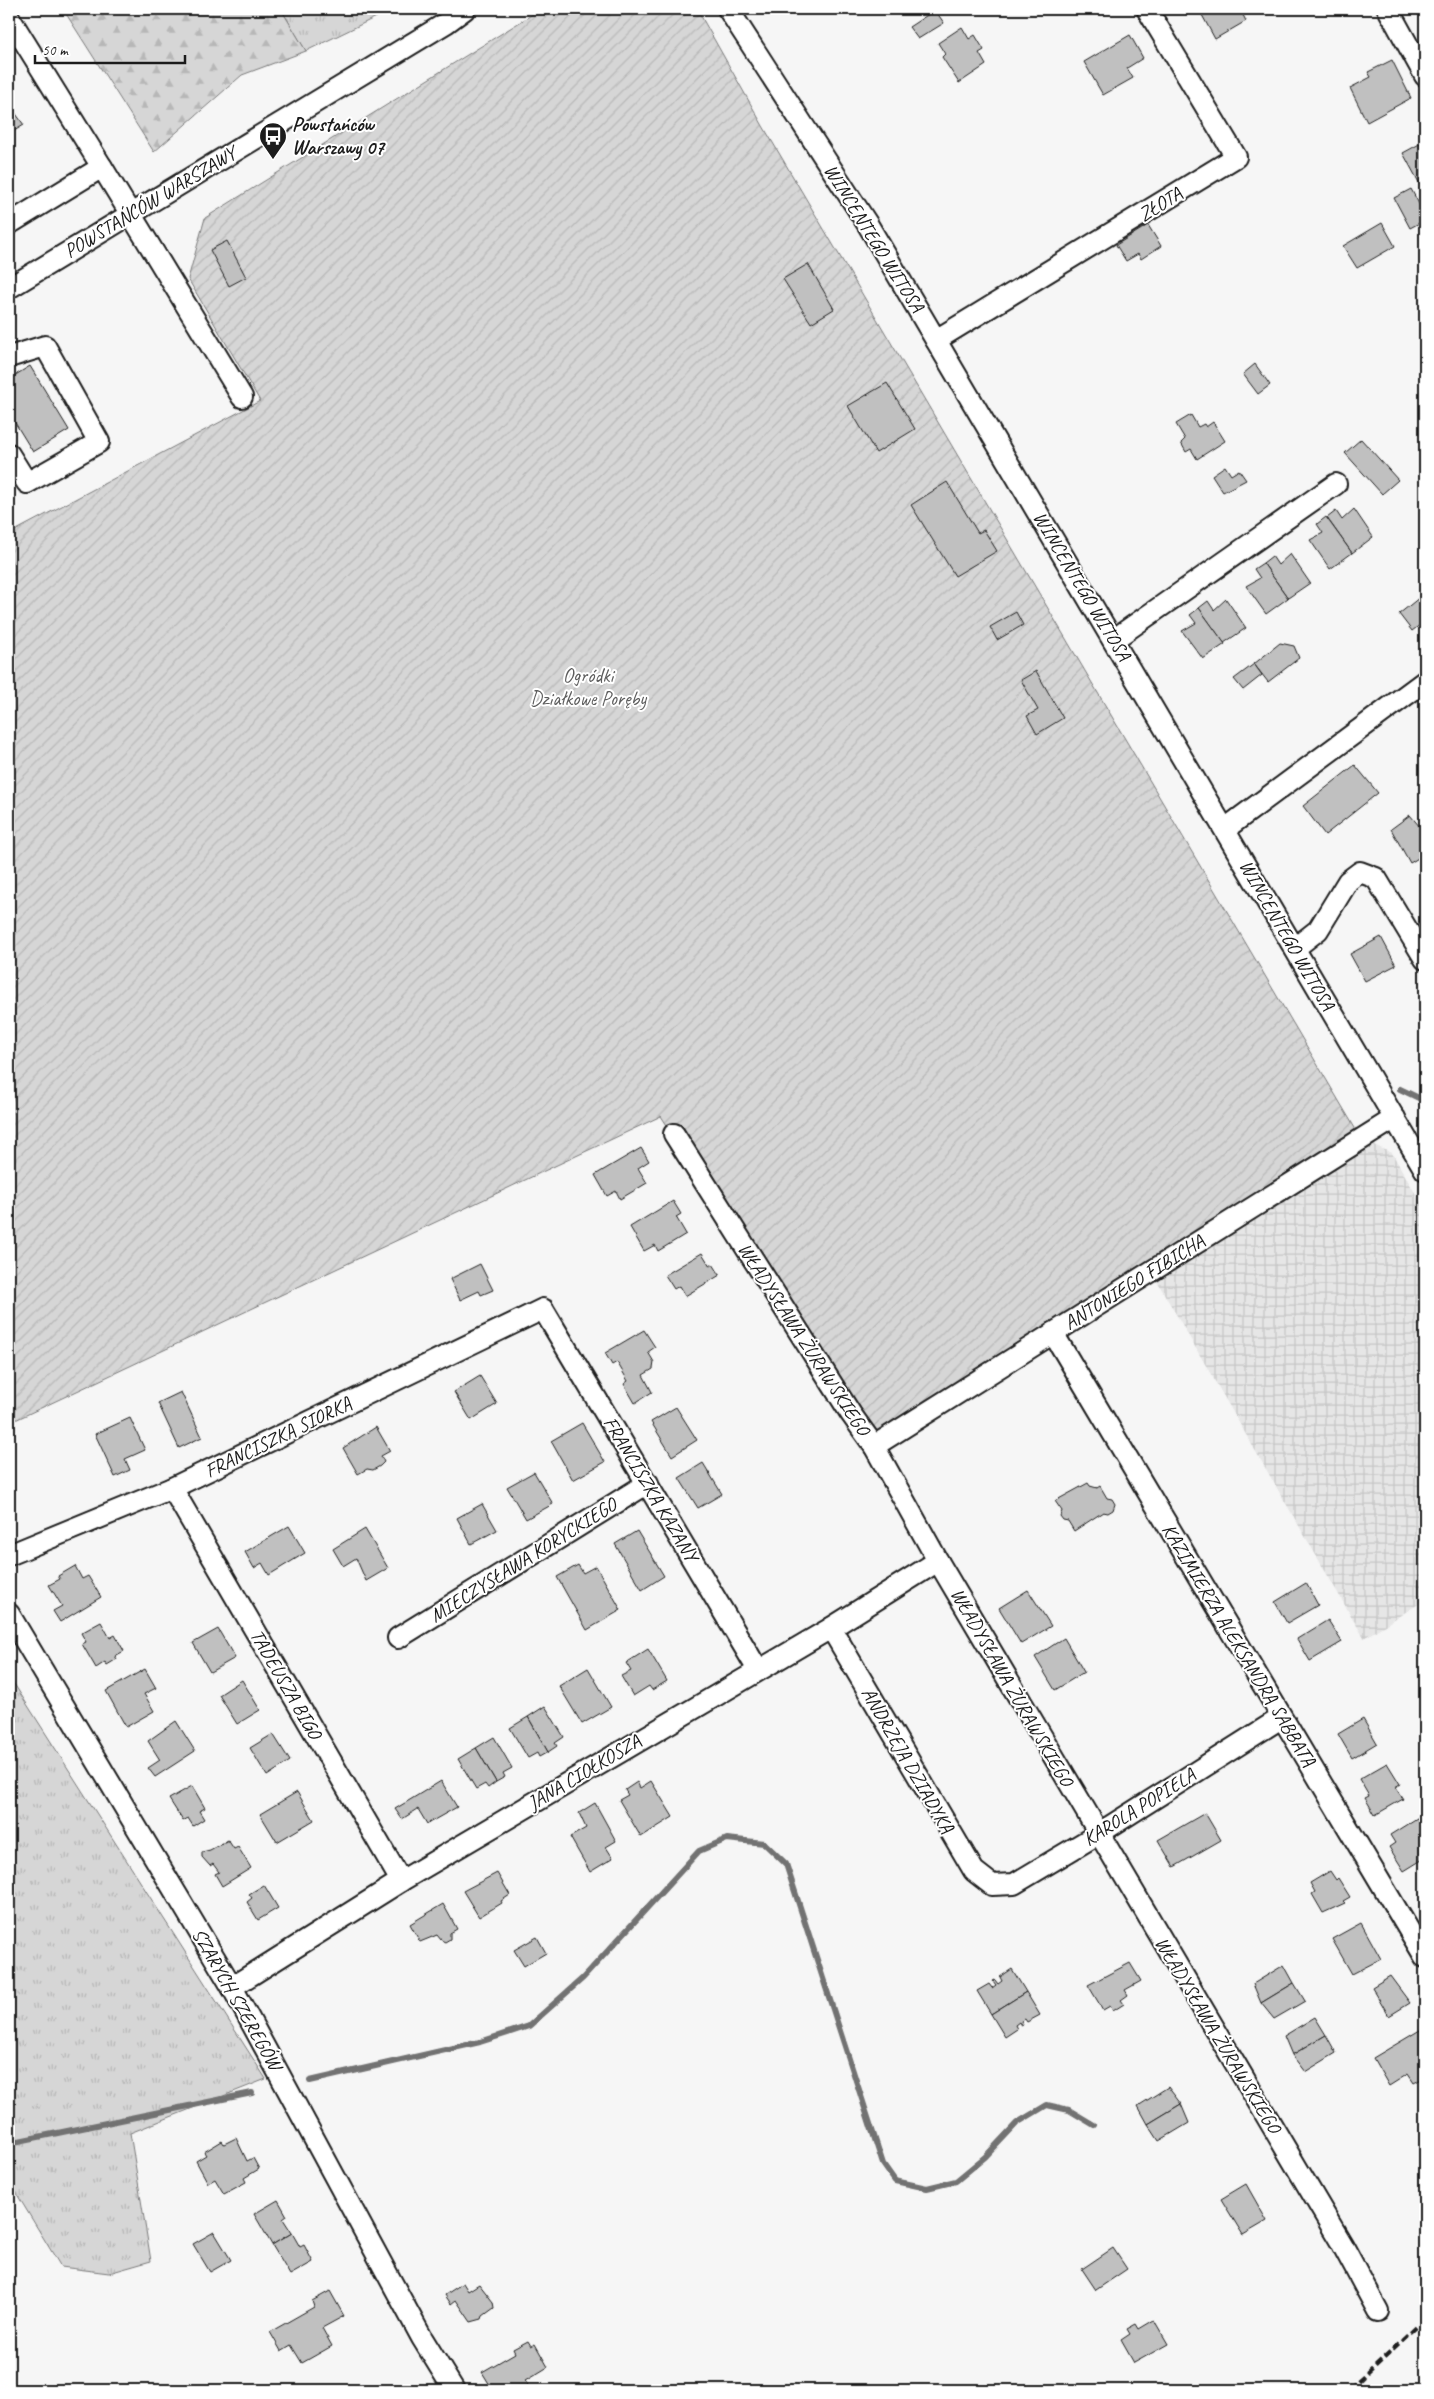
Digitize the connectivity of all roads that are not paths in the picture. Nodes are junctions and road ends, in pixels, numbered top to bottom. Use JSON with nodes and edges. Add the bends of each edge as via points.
{"nodes":[{"id":1,"x":464,"y":9,"type":"edge"},
{"id":2,"x":480,"y":9,"type":"edge"},
{"id":3,"x":728,"y":9,"type":"edge"},
{"id":4,"x":1147,"y":9,"type":"edge"},
{"id":5,"x":1388,"y":9,"type":"edge"},
{"id":6,"x":9,"y":17,"type":"edge"},
{"id":7,"x":446,"y":23,"type":"junction"},
{"id":8,"x":1425,"y":76,"type":"edge"},
{"id":9,"x":102,"y":167,"type":"junction"},
{"id":10,"x":131,"y":214,"type":"junction"},
{"id":11,"x":9,"y":224,"type":"edge"},
{"id":12,"x":9,"y":288,"type":"edge"},
{"id":13,"x":936,"y":340,"type":"junction"},
{"id":14,"x":9,"y":357,"type":"edge"},
{"id":15,"x":242,"y":397,"type":"dead end"},
{"id":16,"x":9,"y":454,"type":"edge"},
{"id":17,"x":1336,"y":484,"type":"dead end"},
{"id":18,"x":1113,"y":640,"type":"junction"},
{"id":19,"x":1425,"y":681,"type":"edge"},
{"id":20,"x":1225,"y":828,"type":"junction"},
{"id":21,"x":1295,"y":948,"type":"junction"},
{"id":22,"x":1425,"y":959,"type":"edge"},
{"id":23,"x":1395,"y":1118,"type":"junction"},
{"id":24,"x":674,"y":1134,"type":"dead end"},
{"id":25,"x":1425,"y":1170,"type":"edge"},
{"id":26,"x":543,"y":1309,"type":"joint"},
{"id":27,"x":1053,"y":1333,"type":"junction"},
{"id":28,"x":874,"y":1446,"type":"junction"},
{"id":29,"x":648,"y":1483,"type":"junction"},
{"id":30,"x":172,"y":1488,"type":"junction"},
{"id":31,"x":9,"y":1555,"type":"edge"},
{"id":32,"x":938,"y":1561,"type":"junction"},
{"id":33,"x":9,"y":1614,"type":"edge"},
{"id":34,"x":830,"y":1628,"type":"junction"},
{"id":35,"x":398,"y":1638,"type":"dead end"},
{"id":36,"x":758,"y":1670,"type":"junction"},
{"id":37,"x":1282,"y":1718,"type":"junction"},
{"id":38,"x":1098,"y":1834,"type":"junction"},
{"id":39,"x":401,"y":1880,"type":"junction"},
{"id":40,"x":992,"y":1886,"type":"joint"},
{"id":41,"x":1425,"y":1957,"type":"edge"},
{"id":42,"x":232,"y":1987,"type":"junction"},
{"id":43,"x":1378,"y":2311,"type":"dead end"},
{"id":44,"x":454,"y":2390,"type":"edge"}],
"edges":[{"from":1,"to":7,"type":"street","name":"POWSTAŃCÓW WARSZAWY"},
{"from":2,"to":7,"type":"street","name":"POWSTAŃCÓW WARSZAWY"},
{"from":3,"to":13,"type":"street","name":"WINCENTEGO WITOSA","via":[[868,225]]},
{"from":4,"to":13,"type":"street","name":"ZŁOTA","via":[[1236,157]]},
{"from":5,"to":8,"type":"street"},
{"from":6,"to":9,"type":"street"},
{"from":7,"to":10,"type":"street","name":"POWSTAŃCÓW WARSZAWY"},
{"from":9,"to":10,"type":"street"},
{"from":9,"to":11,"type":"street"},
{"from":10,"to":12,"type":"street","name":"POWSTAŃCÓW WARSZAWY"},
{"from":10,"to":15,"type":"street"},
{"from":13,"to":18,"type":"street","name":"WINCENTEGO WITOSA"},
{"from":14,"to":16,"type":"street","via":[[45,346],[99,442],[27,483]]},
{"from":17,"to":18,"type":"street"},
{"from":18,"to":20,"type":"street","name":"WINCENTEGO WITOSA"},
{"from":19,"to":20,"type":"street"},
{"from":20,"to":21,"type":"street","name":"WINCENTEGO WITOSA"},
{"from":21,"to":22,"type":"street","via":[[1318,930],[1348,881],[1360,872],[1376,878]]},
{"from":21,"to":23,"type":"street","name":"WINCENTEGO WITOSA"},
{"from":23,"to":25,"type":"street","name":"WINCENTEGO WITOSA"},
{"from":23,"to":27,"type":"street","name":"ANTONIEGO FIBICHA"},
{"from":24,"to":28,"type":"street","name":"WŁADYSŁAWA ŻURAWSKIEGO"},
{"from":26,"to":29,"type":"street","name":"FRANCISZKA KAZANY"},
{"from":26,"to":30,"type":"street","name":"FRANCISZKA SIORKA"},
{"from":27,"to":28,"type":"street","name":"ANTONIEGO FIBICHA"},
{"from":27,"to":37,"type":"street","name":"KAZIMIERZA ALEKSANDRA SABBATA"},
{"from":28,"to":32,"type":"street","name":"WŁADYSŁAWA ŻURAWSKIEGO"},
{"from":29,"to":35,"type":"street","name":"MIECZYSŁAWA KORYCKIEGO"},
{"from":29,"to":36,"type":"street","name":"FRANCISZKA KAZANY"},
{"from":30,"to":31,"type":"street","name":"FRANCISZKA SIORKA"},
{"from":30,"to":39,"type":"street","name":"TADEUSZA BIGO"},
{"from":32,"to":34,"type":"street","name":"JANA CIOŁKOSZA"},
{"from":32,"to":38,"type":"street","name":"WŁADYSŁAWA ŻURAWSKIEGO"},
{"from":33,"to":42,"type":"street","name":"SZARYCH SZEREGÓW"},
{"from":34,"to":36,"type":"street","name":"JANA CIOŁKOSZA"},
{"from":34,"to":40,"type":"street","name":"ANDRZEJA DZIADYKA","via":[[974,1871]]},
{"from":36,"to":39,"type":"street","name":"JANA CIOŁKOSZA"},
{"from":37,"to":38,"type":"street","name":"KAROLA POPIELA"},
{"from":37,"to":41,"type":"street","name":"KAZIMIERZA ALEKSANDRA SABBATA"},
{"from":38,"to":40,"type":"street","name":"KAROLA POPIELA","via":[[1014,1884]]},
{"from":38,"to":43,"type":"street","name":"WŁADYSŁAWA ŻURAWSKIEGO","via":[[1342,2244]]},
{"from":39,"to":42,"type":"street","name":"JANA CIOŁKOSZA"},
{"from":42,"to":44,"type":"street","name":"SZARYCH SZEREGÓW","via":[[422,2338]]}]}
